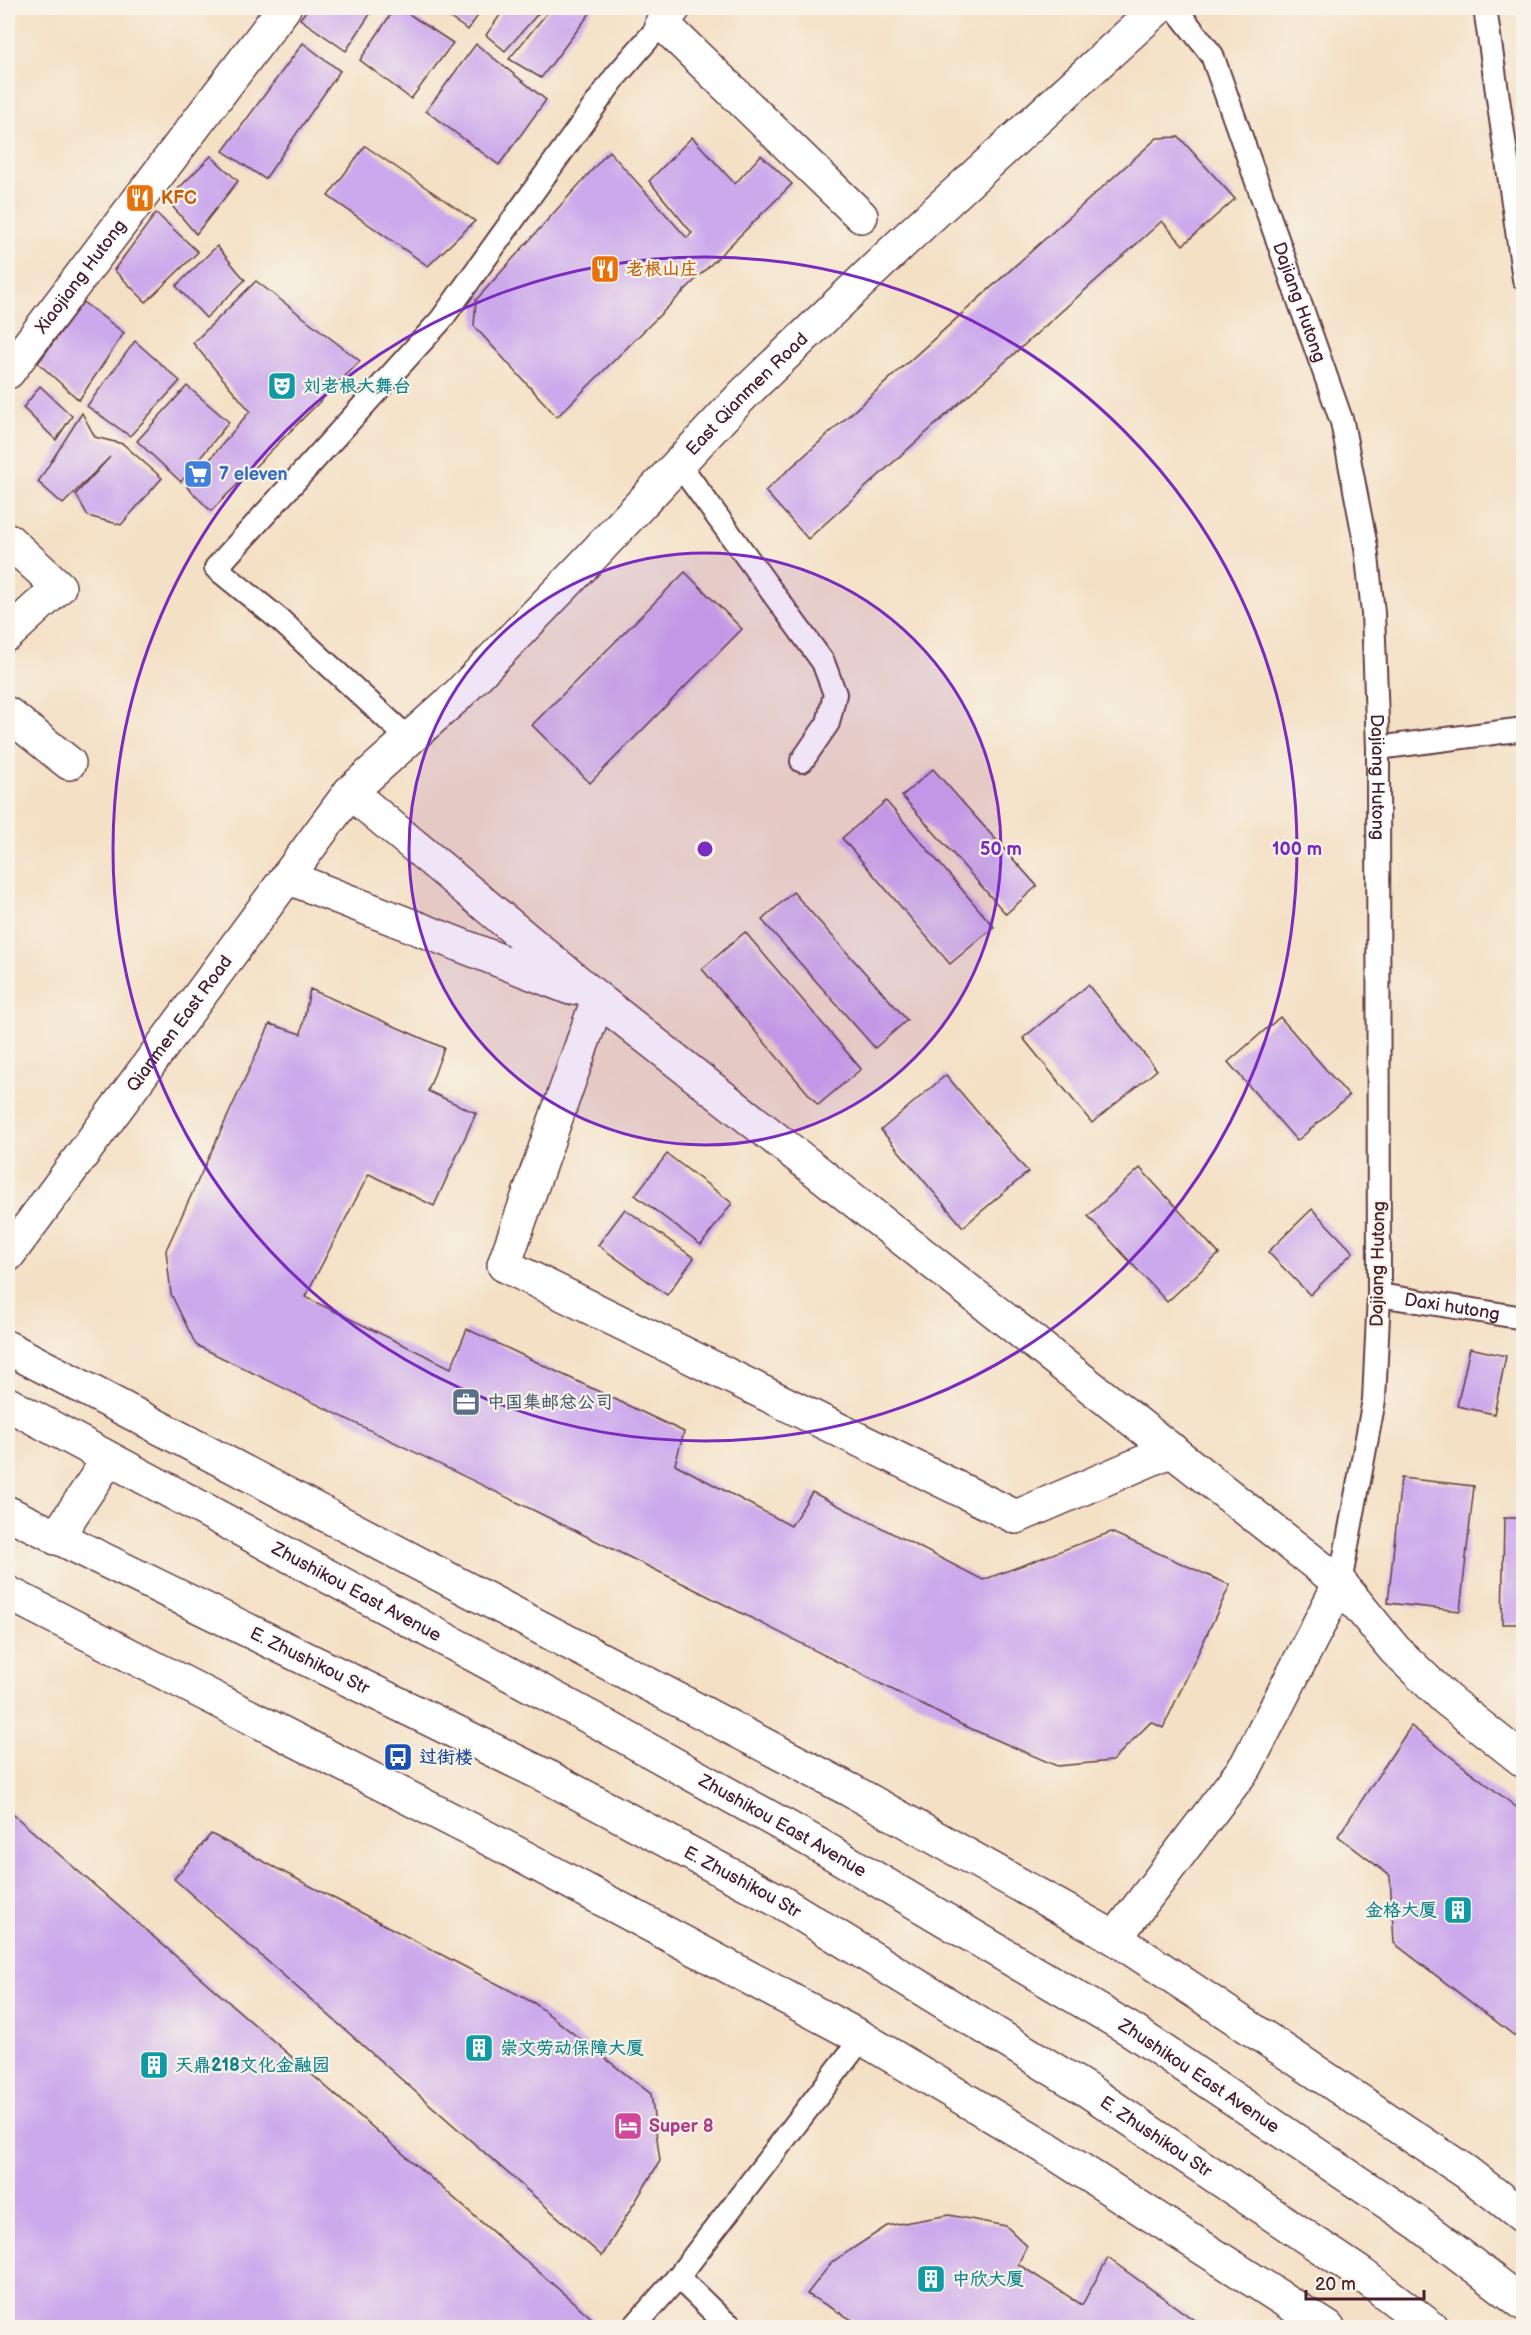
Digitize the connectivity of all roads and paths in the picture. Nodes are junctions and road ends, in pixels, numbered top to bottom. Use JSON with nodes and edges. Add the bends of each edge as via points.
{"nodes":[{"id":1,"x":284,"y":8,"type":"edge"},
{"id":2,"x":1158,"y":8,"type":"edge"},
{"id":3,"x":1175,"y":8,"type":"edge"},
{"id":4,"x":1485,"y":8,"type":"edge"},
{"id":5,"x":668,"y":15,"type":"edge"},
{"id":6,"x":861,"y":216,"type":"dead end"},
{"id":7,"x":1524,"y":279,"type":"edge"},
{"id":8,"x":8,"y":372,"type":"edge"},
{"id":9,"x":679,"y":464,"type":"junction"},
{"id":10,"x":8,"y":540,"type":"edge"},
{"id":11,"x":8,"y":634,"type":"edge"},
{"id":12,"x":8,"y":714,"type":"edge"},
{"id":13,"x":1524,"y":729,"type":"edge"},
{"id":14,"x":409,"y":739,"type":"junction"},
{"id":15,"x":1378,"y":748,"type":"junction"},
{"id":16,"x":802,"y":761,"type":"dead end"},
{"id":17,"x":69,"y":763,"type":"dead end"},
{"id":18,"x":350,"y":792,"type":"junction"},
{"id":19,"x":287,"y":877,"type":"junction"},
{"id":20,"x":598,"y":999,"type":"junction"},
{"id":21,"x":8,"y":1255,"type":"edge"},
{"id":22,"x":1379,"y":1295,"type":"junction"},
{"id":23,"x":1524,"y":1318,"type":"edge"},
{"id":24,"x":8,"y":1348,"type":"edge"},
{"id":25,"x":8,"y":1404,"type":"edge"},
{"id":26,"x":1172,"y":1450,"type":"junction"},
{"id":27,"x":108,"y":1460,"type":"junction"},
{"id":28,"x":8,"y":1513,"type":"edge"},
{"id":29,"x":56,"y":1538,"type":"junction"},
{"id":30,"x":1340,"y":1583,"type":"junction"},
{"id":31,"x":8,"y":1593,"type":"edge"},
{"id":32,"x":1524,"y":1761,"type":"edge"},
{"id":33,"x":1115,"y":1938,"type":"junction"},
{"id":34,"x":862,"y":2038,"type":"junction"},
{"id":35,"x":1524,"y":2217,"type":"edge"},
{"id":36,"x":678,"y":2277,"type":"junction"},
{"id":37,"x":1524,"y":2304,"type":"edge"},
{"id":38,"x":633,"y":2328,"type":"edge"},
{"id":39,"x":734,"y":2328,"type":"edge"},
{"id":40,"x":1328,"y":2328,"type":"edge"},
{"id":41,"x":1432,"y":2328,"type":"edge"}],
"edges":[{"from":1,"to":8,"type":"street","name":"Xiaojiang Hutong"},
{"from":2,"to":9,"type":"street","name":"East Qianmen Road","via":[[907,238],[743,395]]},
{"from":3,"to":15,"type":"lane","name":"Dajiang Hutong","via":[[1212,55],[1342,422],[1369,569]]},
{"from":4,"to":7,"type":"lane"},
{"from":5,"to":6,"type":"street"},
{"from":5,"to":14,"type":"lane","via":[[616,76],[441,320],[216,568],[280,620]]},
{"from":9,"to":14,"type":"street","name":"East Qianmen Road","via":[[457,696]]},
{"from":9,"to":16,"type":"lane","via":[[823,662],[835,694],[828,723]]},
{"from":10,"to":11,"type":"street","via":[[59,586]]},
{"from":12,"to":17,"type":"street"},
{"from":13,"to":15,"type":"lane"},
{"from":14,"to":18,"type":"street","name":"East Qianmen Road"},
{"from":15,"to":22,"type":"lane","name":"Dajiang Hutong"},
{"from":18,"to":19,"type":"street","name":"Qianmen East Road"},
{"from":18,"to":20,"type":"street"},
{"from":19,"to":20,"type":"street"},
{"from":19,"to":21,"type":"street","name":"Qianmen East Road"},
{"from":20,"to":26,"type":"street"},
{"from":20,"to":26,"type":"street","via":[[504,1265],[1016,1517]]},
{"from":22,"to":23,"type":"lane","name":"Daxi hutong"},
{"from":22,"to":30,"type":"lane","name":"Dajiang Hutong","via":[[1374,1400]]},
{"from":24,"to":33,"type":"street","via":[[850,1790]]},
{"from":25,"to":27,"type":"street","name":"Zhushikou East Avenue"},
{"from":26,"to":30,"type":"street"},
{"from":27,"to":29,"type":"street"},
{"from":27,"to":37,"type":"street","name":"Zhushikou East Avenue","via":[[818,1844],[1133,2031],[1418,2223]]},
{"from":28,"to":29,"type":"street","name":"E. Zhushikou Str"},
{"from":29,"to":41,"type":"street","name":"E. Zhushikou Str","via":[[548,1777],[781,1902],[1087,2090],[1361,2274]]},
{"from":30,"to":32,"type":"street","via":[[1395,1650],[1446,1699]]},
{"from":30,"to":33,"type":"street","via":[[1246,1766]]},
{"from":31,"to":34,"type":"street","via":[[488,1838]]},
{"from":33,"to":35,"type":"street","via":[[1466,2172]]},
{"from":34,"to":36,"type":"lane"},
{"from":34,"to":40,"type":"street","via":[[1045,2147]]},
{"from":36,"to":38,"type":"lane"},
{"from":36,"to":39,"type":"lane"}]}
